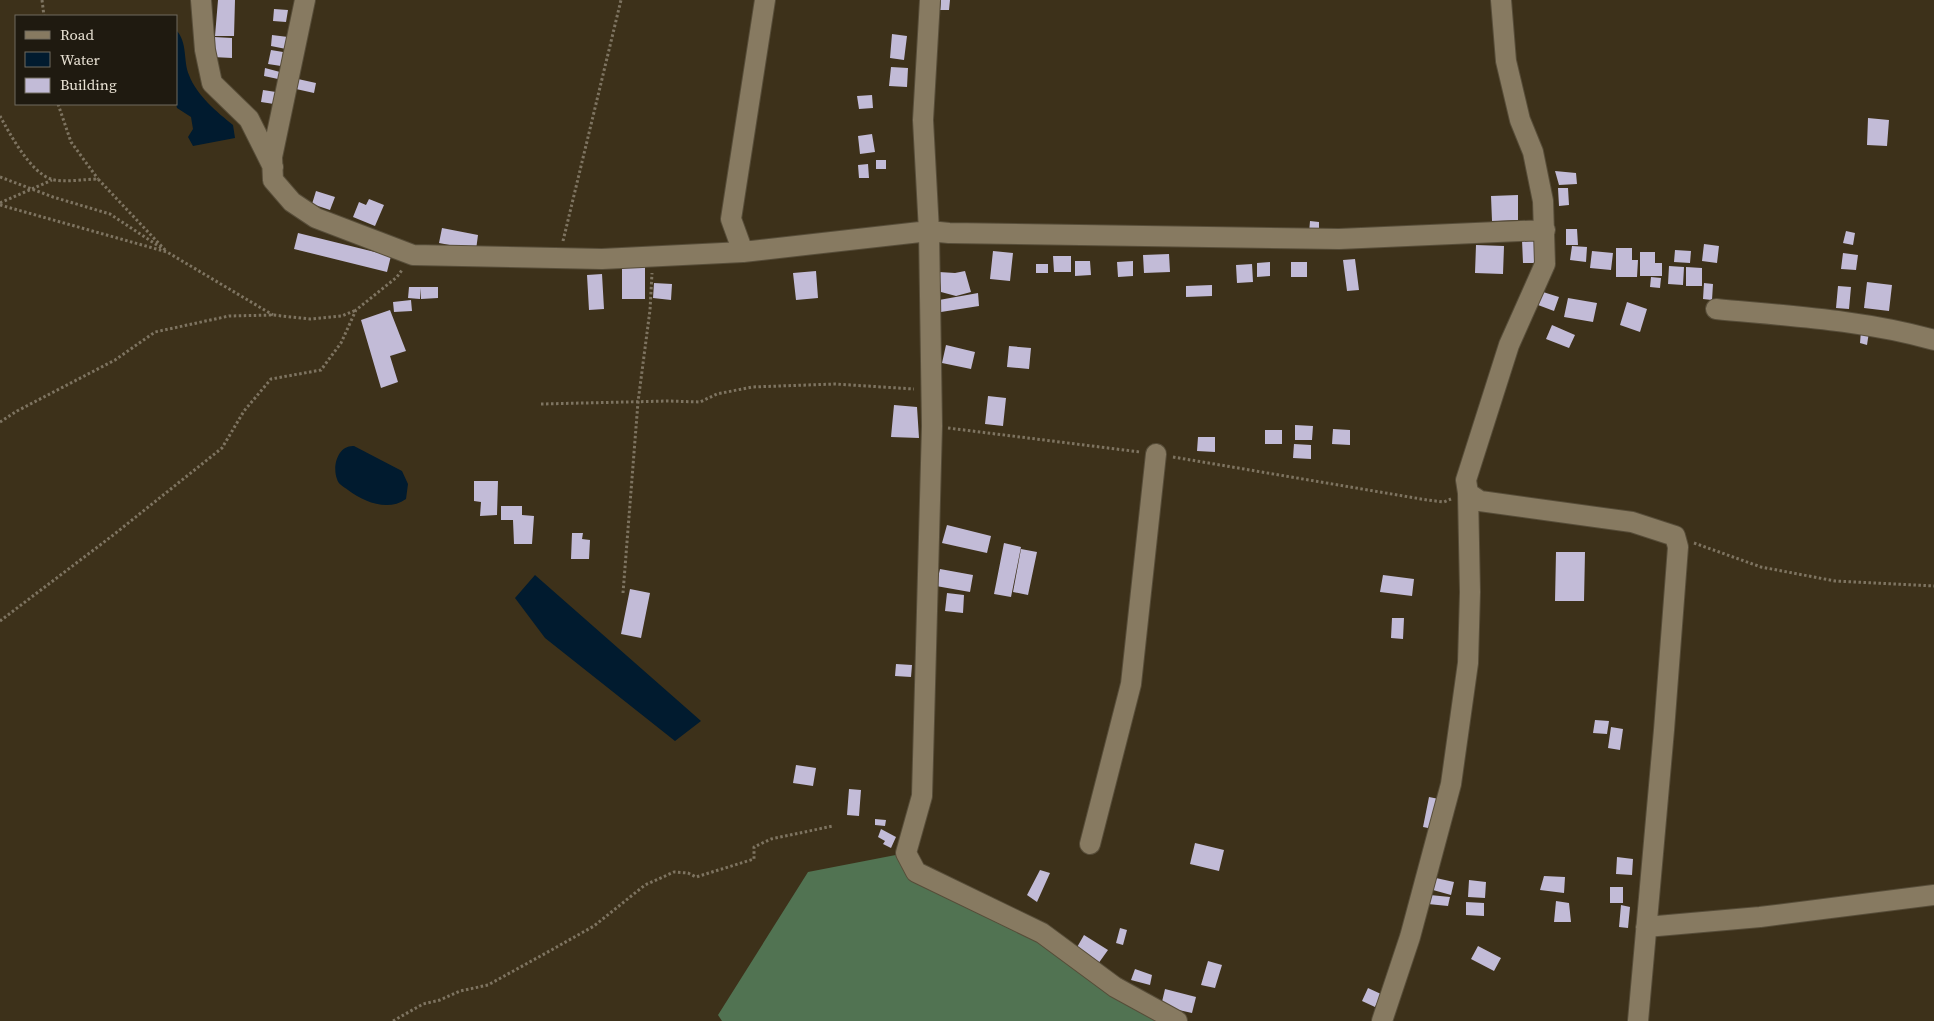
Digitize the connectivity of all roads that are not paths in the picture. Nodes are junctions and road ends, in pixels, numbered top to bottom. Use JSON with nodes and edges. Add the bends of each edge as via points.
{"nodes":[{"id":1,"x":201,"y":0,"type":"edge"},
{"id":2,"x":305,"y":0,"type":"edge"},
{"id":3,"x":765,"y":0,"type":"edge"},
{"id":4,"x":930,"y":0,"type":"edge"},
{"id":5,"x":1501,"y":0,"type":"edge"},
{"id":6,"x":272,"y":167,"type":"junction"},
{"id":7,"x":1544,"y":230,"type":"junction"},
{"id":8,"x":930,"y":231,"type":"junction"},
{"id":9,"x":743,"y":252,"type":"junction"},
{"id":10,"x":1716,"y":310,"type":"dead end"},
{"id":11,"x":1934,"y":340,"type":"edge"},
{"id":12,"x":1156,"y":454,"type":"road end"},
{"id":13,"x":1468,"y":493,"type":"junction"},
{"id":14,"x":1090,"y":844,"type":"dead end"},
{"id":15,"x":1934,"y":895,"type":"edge"},
{"id":16,"x":1646,"y":927,"type":"junction"},
{"id":17,"x":1177,"y":1021,"type":"edge"},
{"id":18,"x":1382,"y":1021,"type":"edge"},
{"id":19,"x":1638,"y":1021,"type":"edge"}],
"edges":[{"from":1,"to":6,"type":"street","via":[[205,50],[212,83],[249,119]]},
{"from":2,"to":6,"type":"street"},
{"from":3,"to":9,"type":"street","via":[[731,219]]},
{"from":4,"to":8,"type":"street","via":[[923,120]]},
{"from":5,"to":7,"type":"street","via":[[1506,61],[1520,120],[1533,152],[1543,201]]},
{"from":6,"to":9,"type":"street","via":[[273,180],[292,202],[316,218],[413,255],[602,260]]},
{"from":7,"to":8,"type":"street","via":[[1339,239]]},
{"from":7,"to":13,"type":"street","via":[[1545,264],[1509,345],[1466,480]]},
{"from":8,"to":9,"type":"street"},
{"from":8,"to":17,"type":"street","via":[[932,426],[922,796],[906,853],[916,872],[1042,933],[1115,987]]},
{"from":10,"to":11,"type":"street","via":[[1858,325]]},
{"from":12,"to":14,"type":"street","via":[[1131,684]]},
{"from":13,"to":16,"type":"street","via":[[1480,501],[1632,522],[1675,536],[1678,547]]},
{"from":13,"to":18,"type":"street","via":[[1468,663],[1451,784],[1410,937]]},
{"from":15,"to":16,"type":"street","via":[[1760,917]]},
{"from":16,"to":19,"type":"street"}]}
